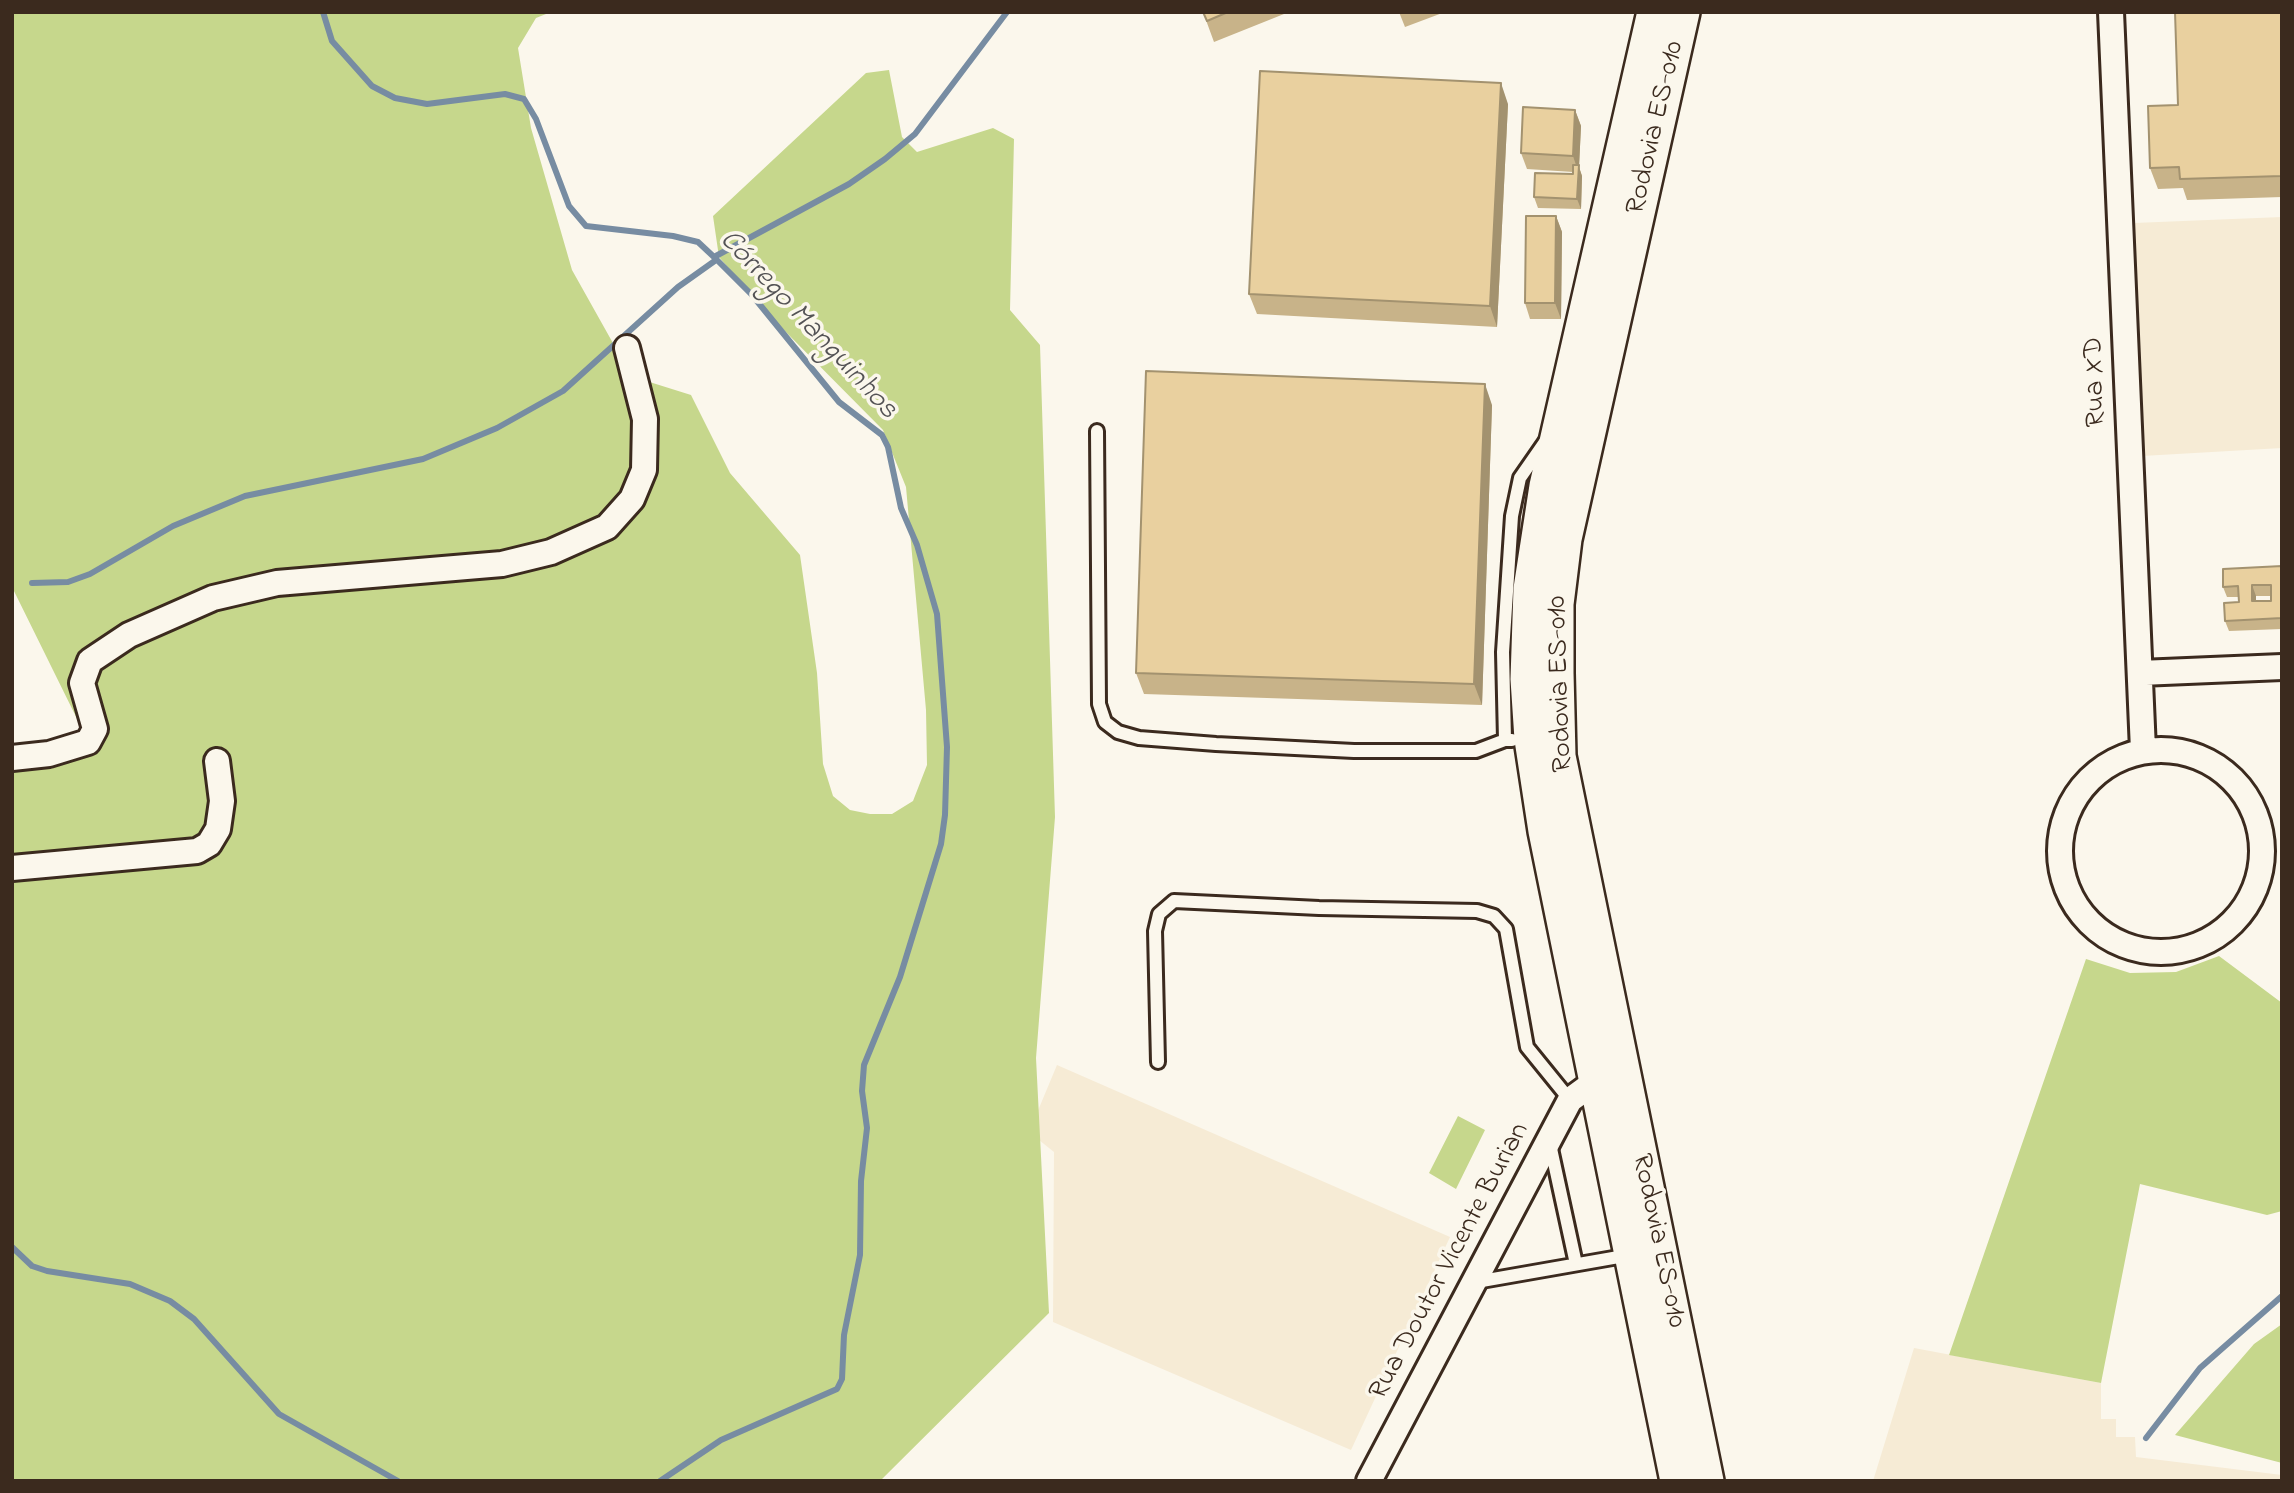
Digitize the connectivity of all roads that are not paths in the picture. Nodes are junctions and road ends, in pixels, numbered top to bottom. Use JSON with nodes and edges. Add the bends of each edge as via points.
{"nodes":[{"id":1,"x":1654,"y":12,"type":"edge"},
{"id":2,"x":1683,"y":12,"type":"edge"},
{"id":3,"x":2111,"y":12,"type":"edge"},
{"id":4,"x":627,"y":348,"type":"dead end"},
{"id":5,"x":1097,"y":431,"type":"dead end"},
{"id":6,"x":2282,"y":667,"type":"edge"},
{"id":7,"x":2140,"y":673,"type":"junction"},
{"id":8,"x":1518,"y":740,"type":"junction"},
{"id":9,"x":2143,"y":750,"type":"junction"},
{"id":10,"x":12,"y":758,"type":"edge"},
{"id":11,"x":217,"y":761,"type":"dead end"},
{"id":12,"x":12,"y":868,"type":"edge"},
{"id":13,"x":1158,"y":1062,"type":"dead end"},
{"id":14,"x":1583,"y":1090,"type":"junction"},
{"id":15,"x":1549,"y":1141,"type":"junction"},
{"id":16,"x":1630,"y":1255,"type":"junction"},
{"id":17,"x":1576,"y":1264,"type":"junction"},
{"id":18,"x":1475,"y":1282,"type":"junction"},
{"id":19,"x":1369,"y":1481,"type":"edge"},
{"id":20,"x":1676,"y":1481,"type":"edge"},
{"id":21,"x":1707,"y":1481,"type":"edge"}],
"edges":[{"from":1,"to":8,"type":"main road","name":"Rodovia ES-010","via":[[1544,498],[1530,589],[1527,679]]},
{"from":2,"to":21,"type":"main road","name":"Rodovia ES-010","via":[[1565,539],[1557,604],[1557,673],[1559,756]]},
{"from":3,"to":7,"type":"street","name":"Rua XD"},
{"from":4,"to":10,"type":"street","via":[[645,419],[644,470],[632,499],[607,527],[551,552],[502,564],[277,583],[213,598],[130,635],[90,661],[82,683],[95,729],[88,742],[49,754]]},
{"from":5,"to":8,"type":"lane","via":[[1099,704],[1105,722],[1118,732],[1139,738],[1354,751],[1476,751]]},
{"from":6,"to":7,"type":"street"},
{"from":7,"to":9,"type":"street","name":"Rua XD"},
{"from":8,"to":14,"type":"main road","name":"Rodovia ES-010","via":[[1545,831]]},
{"from":9,"to":9,"type":"street","via":[[2101,768],[2071,802],[2058,846],[2067,892],[2093,929],[2133,951],[2179,953],[2221,935],[2236,918],[2251,900],[2263,856],[2255,811],[2228,774],[2188,752]]},
{"from":11,"to":12,"type":"street","via":[[222,801],[218,829],[209,844],[197,851]]},
{"from":13,"to":14,"type":"lane","via":[[1155,931],[1159,914],[1174,901],[1477,911],[1494,916],[1506,929],[1527,1048]]},
{"from":14,"to":15,"type":"street","name":"Rua Doutor Vicente Burian"},
{"from":14,"to":16,"type":"main road","name":"Rodovia ES-010"},
{"from":15,"to":17,"type":"lane"},
{"from":15,"to":18,"type":"street","name":"Rua Doutor Vicente Burian"},
{"from":16,"to":17,"type":"lane"},
{"from":16,"to":20,"type":"main road","name":"Rodovia ES-010"},
{"from":17,"to":18,"type":"lane"},
{"from":18,"to":19,"type":"street","name":"Rua Doutor Vicente Burian"}]}
